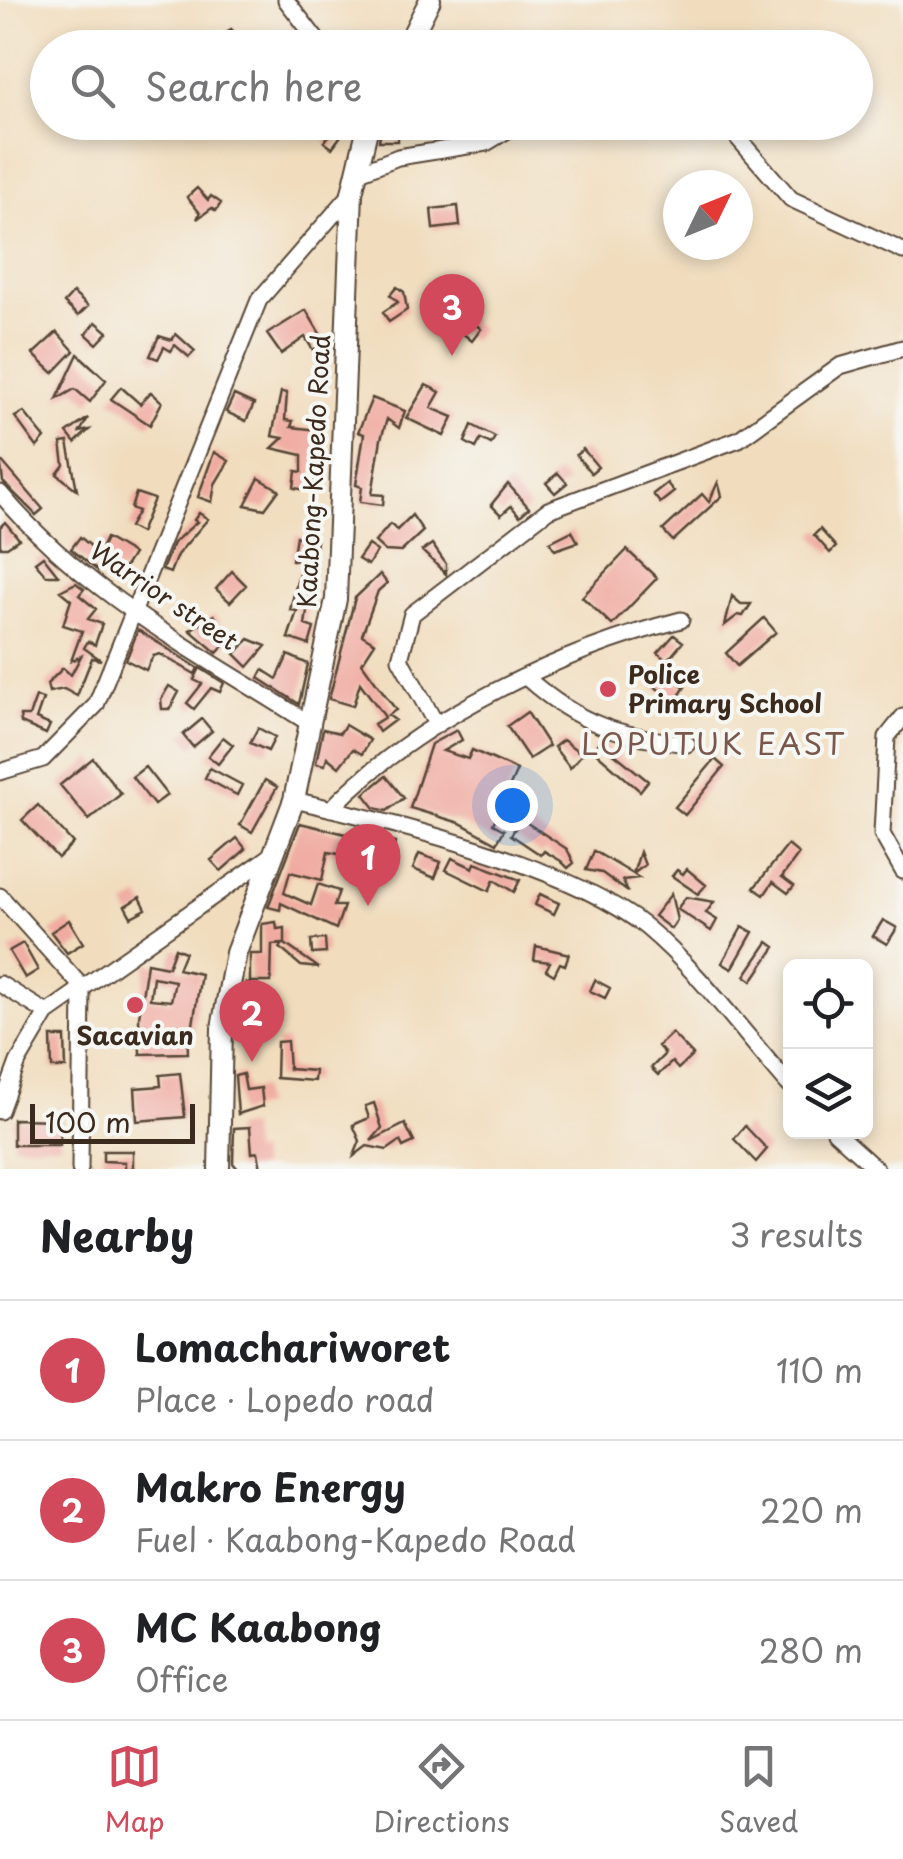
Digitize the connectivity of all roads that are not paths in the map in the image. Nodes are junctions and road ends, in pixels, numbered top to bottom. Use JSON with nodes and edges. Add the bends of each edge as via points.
{"nodes":[{"id":1,"x":286,"y":0,"type":"edge"},
{"id":2,"x":430,"y":0,"type":"edge"},
{"id":3,"x":309,"y":30,"type":"edge"},
{"id":4,"x":415,"y":30,"type":"edge"},
{"id":5,"x":366,"y":140,"type":"edge"},
{"id":6,"x":491,"y":140,"type":"edge"},
{"id":7,"x":740,"y":140,"type":"edge"},
{"id":8,"x":355,"y":183,"type":"junction"},
{"id":9,"x":903,"y":251,"type":"edge"},
{"id":10,"x":903,"y":348,"type":"edge"},
{"id":11,"x":0,"y":493,"type":"edge"},
{"id":12,"x":132,"y":609,"type":"junction"},
{"id":13,"x":680,"y":620,"type":"dead end"},
{"id":14,"x":528,"y":678,"type":"junction"},
{"id":15,"x":903,"y":717,"type":"edge"},
{"id":16,"x":436,"y":724,"type":"junction"},
{"id":17,"x":312,"y":725,"type":"junction"},
{"id":18,"x":687,"y":744,"type":"dead end"},
{"id":19,"x":0,"y":772,"type":"edge"},
{"id":20,"x":294,"y":800,"type":"junction"},
{"id":21,"x":331,"y":809,"type":"junction"},
{"id":22,"x":275,"y":853,"type":"junction"},
{"id":23,"x":903,"y":871,"type":"edge"},
{"id":24,"x":0,"y":896,"type":"edge"},
{"id":25,"x":0,"y":984,"type":"edge"},
{"id":26,"x":82,"y":987,"type":"junction"},
{"id":27,"x":47,"y":1012,"type":"junction"},
{"id":28,"x":783,"y":1078,"type":"edge"},
{"id":29,"x":0,"y":1111,"type":"edge"},
{"id":30,"x":843,"y":1139,"type":"edge"},
{"id":31,"x":80,"y":1169,"type":"edge"},
{"id":32,"x":219,"y":1169,"type":"edge"},
{"id":33,"x":876,"y":1169,"type":"edge"}],
"edges":[{"from":1,"to":3,"type":"street"},
{"from":2,"to":4,"type":"main road"},
{"from":5,"to":8,"type":"main road","name":"Kaabong-Kapedo Road"},
{"from":6,"to":8,"type":"street","via":[[398,157]]},
{"from":7,"to":9,"type":"street","via":[[791,199]]},
{"from":8,"to":12,"type":"street","via":[[259,300]]},
{"from":8,"to":17,"type":"main road","name":"Kaabong-Kapedo Road","via":[[336,600]]},
{"from":10,"to":16,"type":"street","via":[[840,366],[739,439],[548,510],[412,614],[400,659]]},
{"from":11,"to":12,"type":"street","name":"Warrior street","via":[[45,544]]},
{"from":12,"to":17,"type":"street","name":"Warrior street"},
{"from":12,"to":19,"type":"street","via":[[96,705],[43,759]]},
{"from":13,"to":14,"type":"street","via":[[630,632]]},
{"from":14,"to":16,"type":"street"},
{"from":14,"to":18,"type":"street","via":[[582,720],[611,732]]},
{"from":15,"to":23,"type":"street","via":[[887,737],[882,834]]},
{"from":16,"to":21,"type":"street"},
{"from":17,"to":20,"type":"main road","name":"Kaabong-Kapedo Road"},
{"from":20,"to":21,"type":"street"},
{"from":20,"to":22,"type":"main road","name":"Kaabong-Kapedo Road"},
{"from":21,"to":28,"type":"street","via":[[426,834],[616,906],[672,953]]},
{"from":22,"to":26,"type":"street"},
{"from":22,"to":32,"type":"main road","name":"Kaabong-Kapedo Road","via":[[236,954],[222,1028]]},
{"from":24,"to":26,"type":"street"},
{"from":25,"to":27,"type":"street"},
{"from":26,"to":27,"type":"street"},
{"from":26,"to":31,"type":"street"},
{"from":27,"to":29,"type":"street"},
{"from":30,"to":33,"type":"street"}]}
